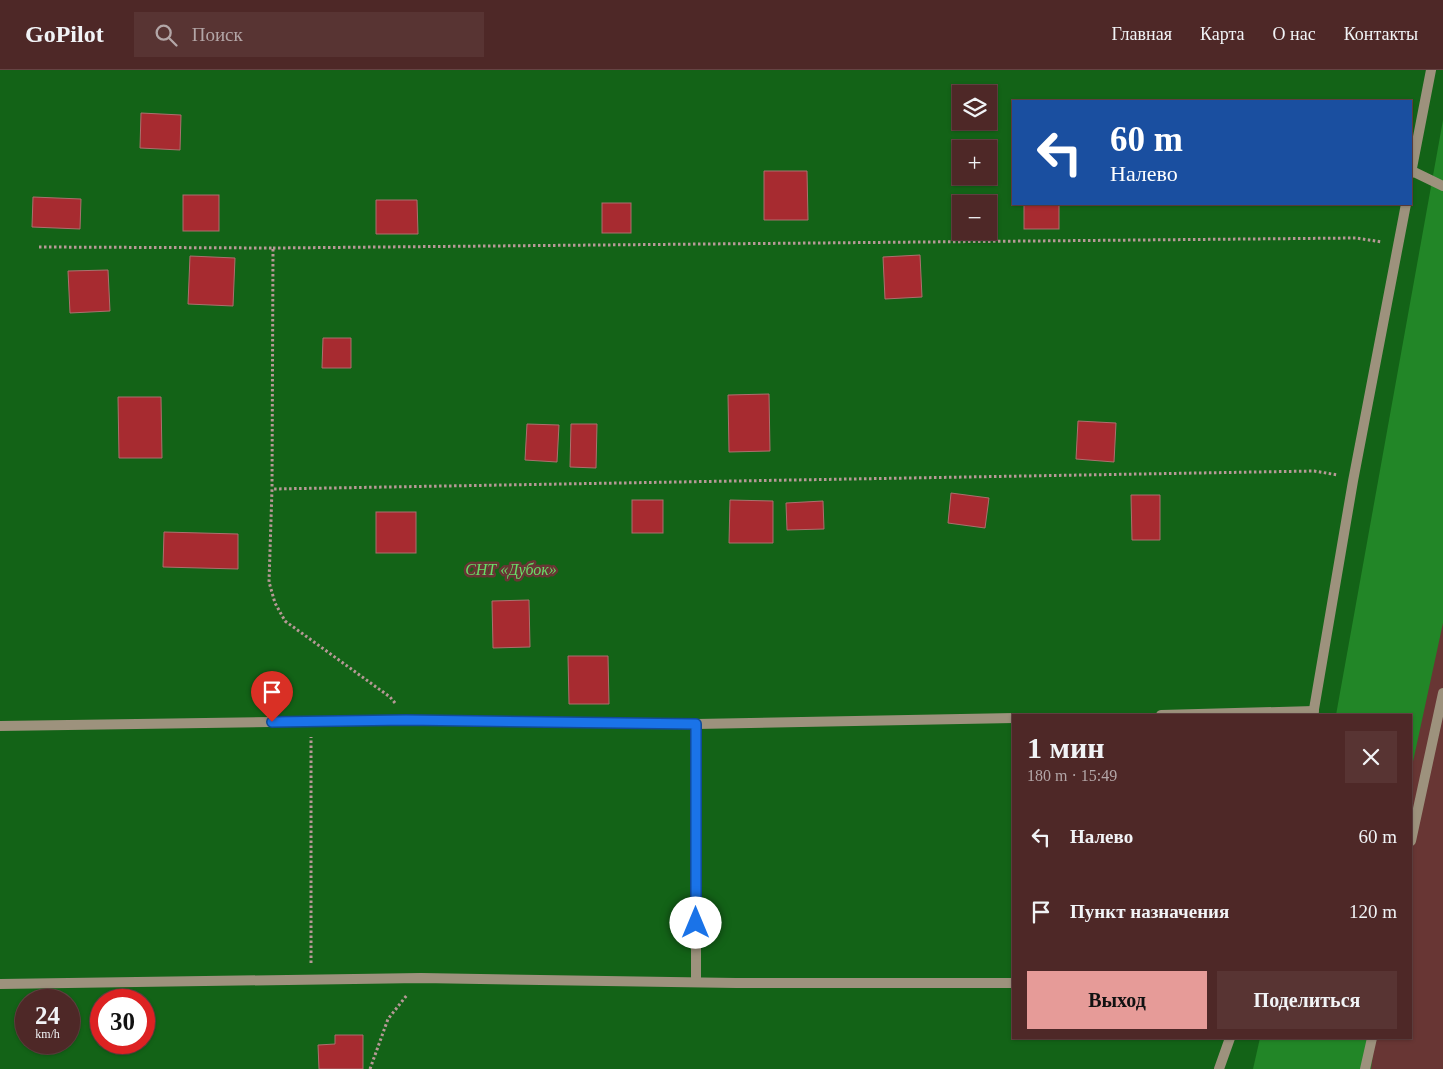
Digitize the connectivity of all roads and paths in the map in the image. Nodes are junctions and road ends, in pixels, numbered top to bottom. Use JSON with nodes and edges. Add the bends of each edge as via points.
{"nodes":[{"id":1,"x":1431,"y":70,"type":"edge"},
{"id":2,"x":1412,"y":167,"type":"edge"},
{"id":3,"x":1412,"y":172,"type":"edge"},
{"id":4,"x":1443,"y":186,"type":"edge"},
{"id":5,"x":1406,"y":205,"type":"edge"},
{"id":6,"x":39,"y":247,"type":"dead end"},
{"id":7,"x":273,"y":248,"type":"junction"},
{"id":8,"x":1397,"y":249,"type":"junction"},
{"id":9,"x":1353,"y":481,"type":"junction"},
{"id":10,"x":272,"y":489,"type":"junction"},
{"id":11,"x":1443,"y":697,"type":"edge"},
{"id":12,"x":1313,"y":713,"type":"edge"},
{"id":13,"x":1226,"y":714,"type":"edge"},
{"id":14,"x":1012,"y":718,"type":"edge"},
{"id":15,"x":406,"y":720,"type":"junction"},
{"id":16,"x":312,"y":722,"type":"junction"},
{"id":17,"x":696,"y":724,"type":"junction"},
{"id":18,"x":0,"y":726,"type":"edge"},
{"id":19,"x":1412,"y":836,"type":"edge"},
{"id":20,"x":421,"y":978,"type":"junction"},
{"id":21,"x":311,"y":979,"type":"junction"},
{"id":22,"x":696,"y":982,"type":"junction"},
{"id":23,"x":1012,"y":983,"type":"edge"},
{"id":24,"x":0,"y":984,"type":"edge"},
{"id":25,"x":1230,"y":1039,"type":"edge"},
{"id":26,"x":1372,"y":1039,"type":"edge"},
{"id":27,"x":370,"y":1069,"type":"edge"},
{"id":28,"x":1219,"y":1069,"type":"edge"},
{"id":29,"x":1365,"y":1069,"type":"edge"}],
"edges":[{"from":1,"to":2,"type":"street"},
{"from":3,"to":4,"type":"street"},
{"from":5,"to":8,"type":"street"},
{"from":6,"to":7,"type":"path"},
{"from":7,"to":8,"type":"path","via":[[1356,238],[1379,240]]},
{"from":7,"to":10,"type":"path"},
{"from":8,"to":9,"type":"street"},
{"from":9,"to":10,"type":"path","via":[[1337,474],[1314,471]]},
{"from":9,"to":12,"type":"street"},
{"from":10,"to":15,"type":"path","via":[[270,582],[275,603],[285,620],[390,697]]},
{"from":11,"to":19,"type":"street"},
{"from":12,"to":13,"type":"street"},
{"from":14,"to":17,"type":"street"},
{"from":15,"to":16,"type":"street"},
{"from":15,"to":17,"type":"street"},
{"from":16,"to":18,"type":"street"},
{"from":16,"to":21,"type":"path"},
{"from":17,"to":22,"type":"street"},
{"from":20,"to":21,"type":"street"},
{"from":20,"to":22,"type":"street"},
{"from":20,"to":27,"type":"path","via":[[388,1019]]},
{"from":21,"to":24,"type":"street"},
{"from":22,"to":23,"type":"street"},
{"from":25,"to":28,"type":"street"},
{"from":26,"to":29,"type":"street"}]}
